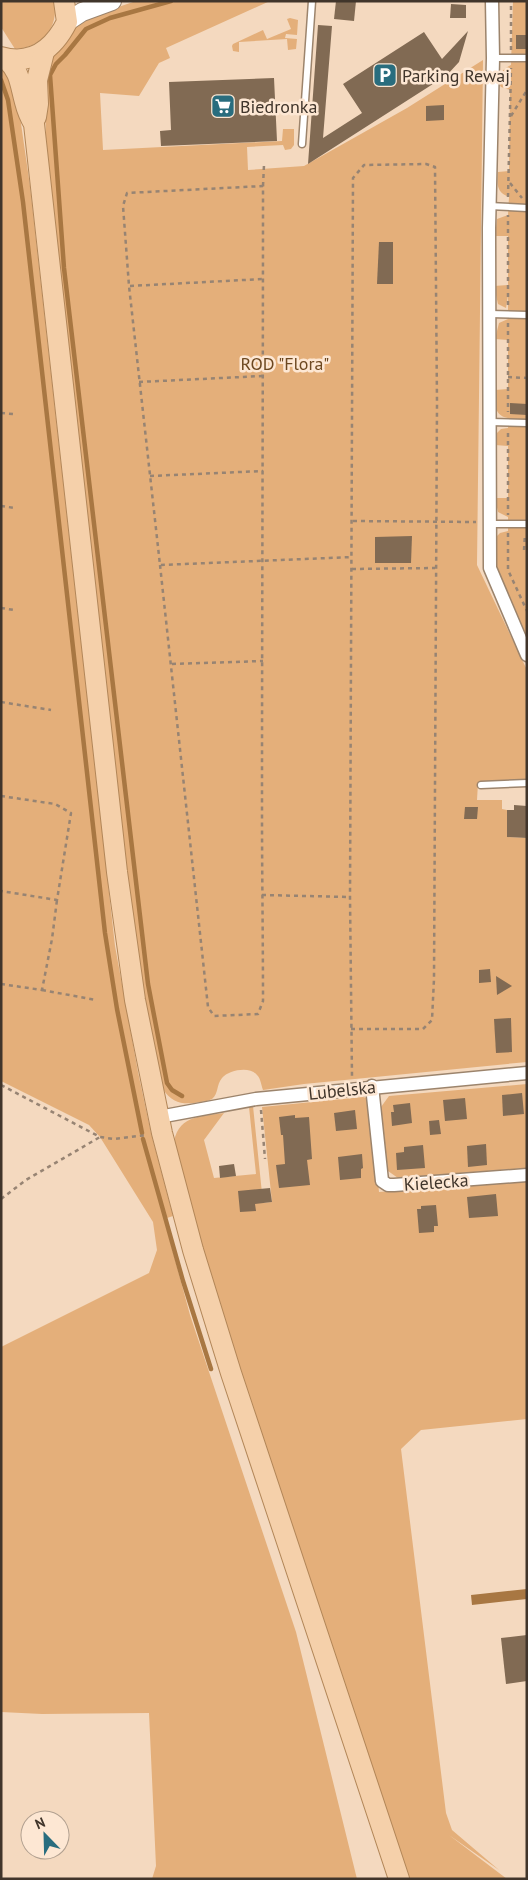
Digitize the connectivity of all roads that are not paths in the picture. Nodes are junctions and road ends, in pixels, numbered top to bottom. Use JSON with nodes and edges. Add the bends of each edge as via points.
{"nodes":[{"id":1,"x":64,"y":1,"type":"edge"},
{"id":2,"x":112,"y":1,"type":"edge"},
{"id":3,"x":312,"y":1,"type":"edge"},
{"id":4,"x":492,"y":1,"type":"edge"},
{"id":5,"x":67,"y":22,"type":"junction"},
{"id":6,"x":44,"y":52,"type":"junction"},
{"id":7,"x":4,"y":58,"type":"edge"},
{"id":8,"x":493,"y":58,"type":"junction"},
{"id":9,"x":527,"y":58,"type":"edge"},
{"id":10,"x":34,"y":124,"type":"junction"},
{"id":11,"x":302,"y":144,"type":"dead end"},
{"id":12,"x":489,"y":206,"type":"junction"},
{"id":13,"x":525,"y":208,"type":"edge"},
{"id":14,"x":490,"y":314,"type":"junction"},
{"id":15,"x":527,"y":315,"type":"edge"},
{"id":16,"x":490,"y":422,"type":"junction"},
{"id":17,"x":527,"y":423,"type":"edge"},
{"id":18,"x":490,"y":523,"type":"junction"},
{"id":19,"x":527,"y":524,"type":"edge"},
{"id":20,"x":527,"y":655,"type":"edge"},
{"id":21,"x":527,"y":783,"type":"edge"},
{"id":22,"x":481,"y":785,"type":"dead end"},
{"id":23,"x":527,"y":1073,"type":"edge"},
{"id":24,"x":372,"y":1086,"type":"junction"},
{"id":25,"x":161,"y":1125,"type":"junction"},
{"id":26,"x":527,"y":1175,"type":"edge"},
{"id":27,"x":399,"y":1879,"type":"edge"}],
"edges":[{"from":1,"to":5,"type":"main road"},
{"from":2,"to":5,"type":"street","via":[[82,12]]},
{"from":3,"to":11,"type":"lane"},
{"from":4,"to":8,"type":"street"},
{"from":5,"to":6,"type":"main road"},
{"from":6,"to":7,"type":"main road","via":[[26,59]]},
{"from":6,"to":10,"type":"main road","via":[[37,80],[38,104]]},
{"from":7,"to":10,"type":"main road","via":[[19,74],[24,101]]},
{"from":8,"to":9,"type":"lane"},
{"from":8,"to":12,"type":"street"},
{"from":10,"to":25,"type":"main road","via":[[116,872],[135,1000]]},
{"from":12,"to":13,"type":"lane"},
{"from":12,"to":14,"type":"street"},
{"from":14,"to":15,"type":"lane"},
{"from":14,"to":16,"type":"street"},
{"from":16,"to":17,"type":"lane"},
{"from":16,"to":18,"type":"street"},
{"from":18,"to":19,"type":"lane"},
{"from":18,"to":20,"type":"street","via":[[490,568]]},
{"from":21,"to":22,"type":"lane"},
{"from":23,"to":24,"type":"street","name":"Lubelska"},
{"from":24,"to":25,"type":"street","name":"Lubelska","via":[[256,1098]]},
{"from":24,"to":26,"type":"street","name":"Kielecka","via":[[384,1184]]},
{"from":25,"to":27,"type":"main road","via":[[193,1250],[228,1363]]}]}
